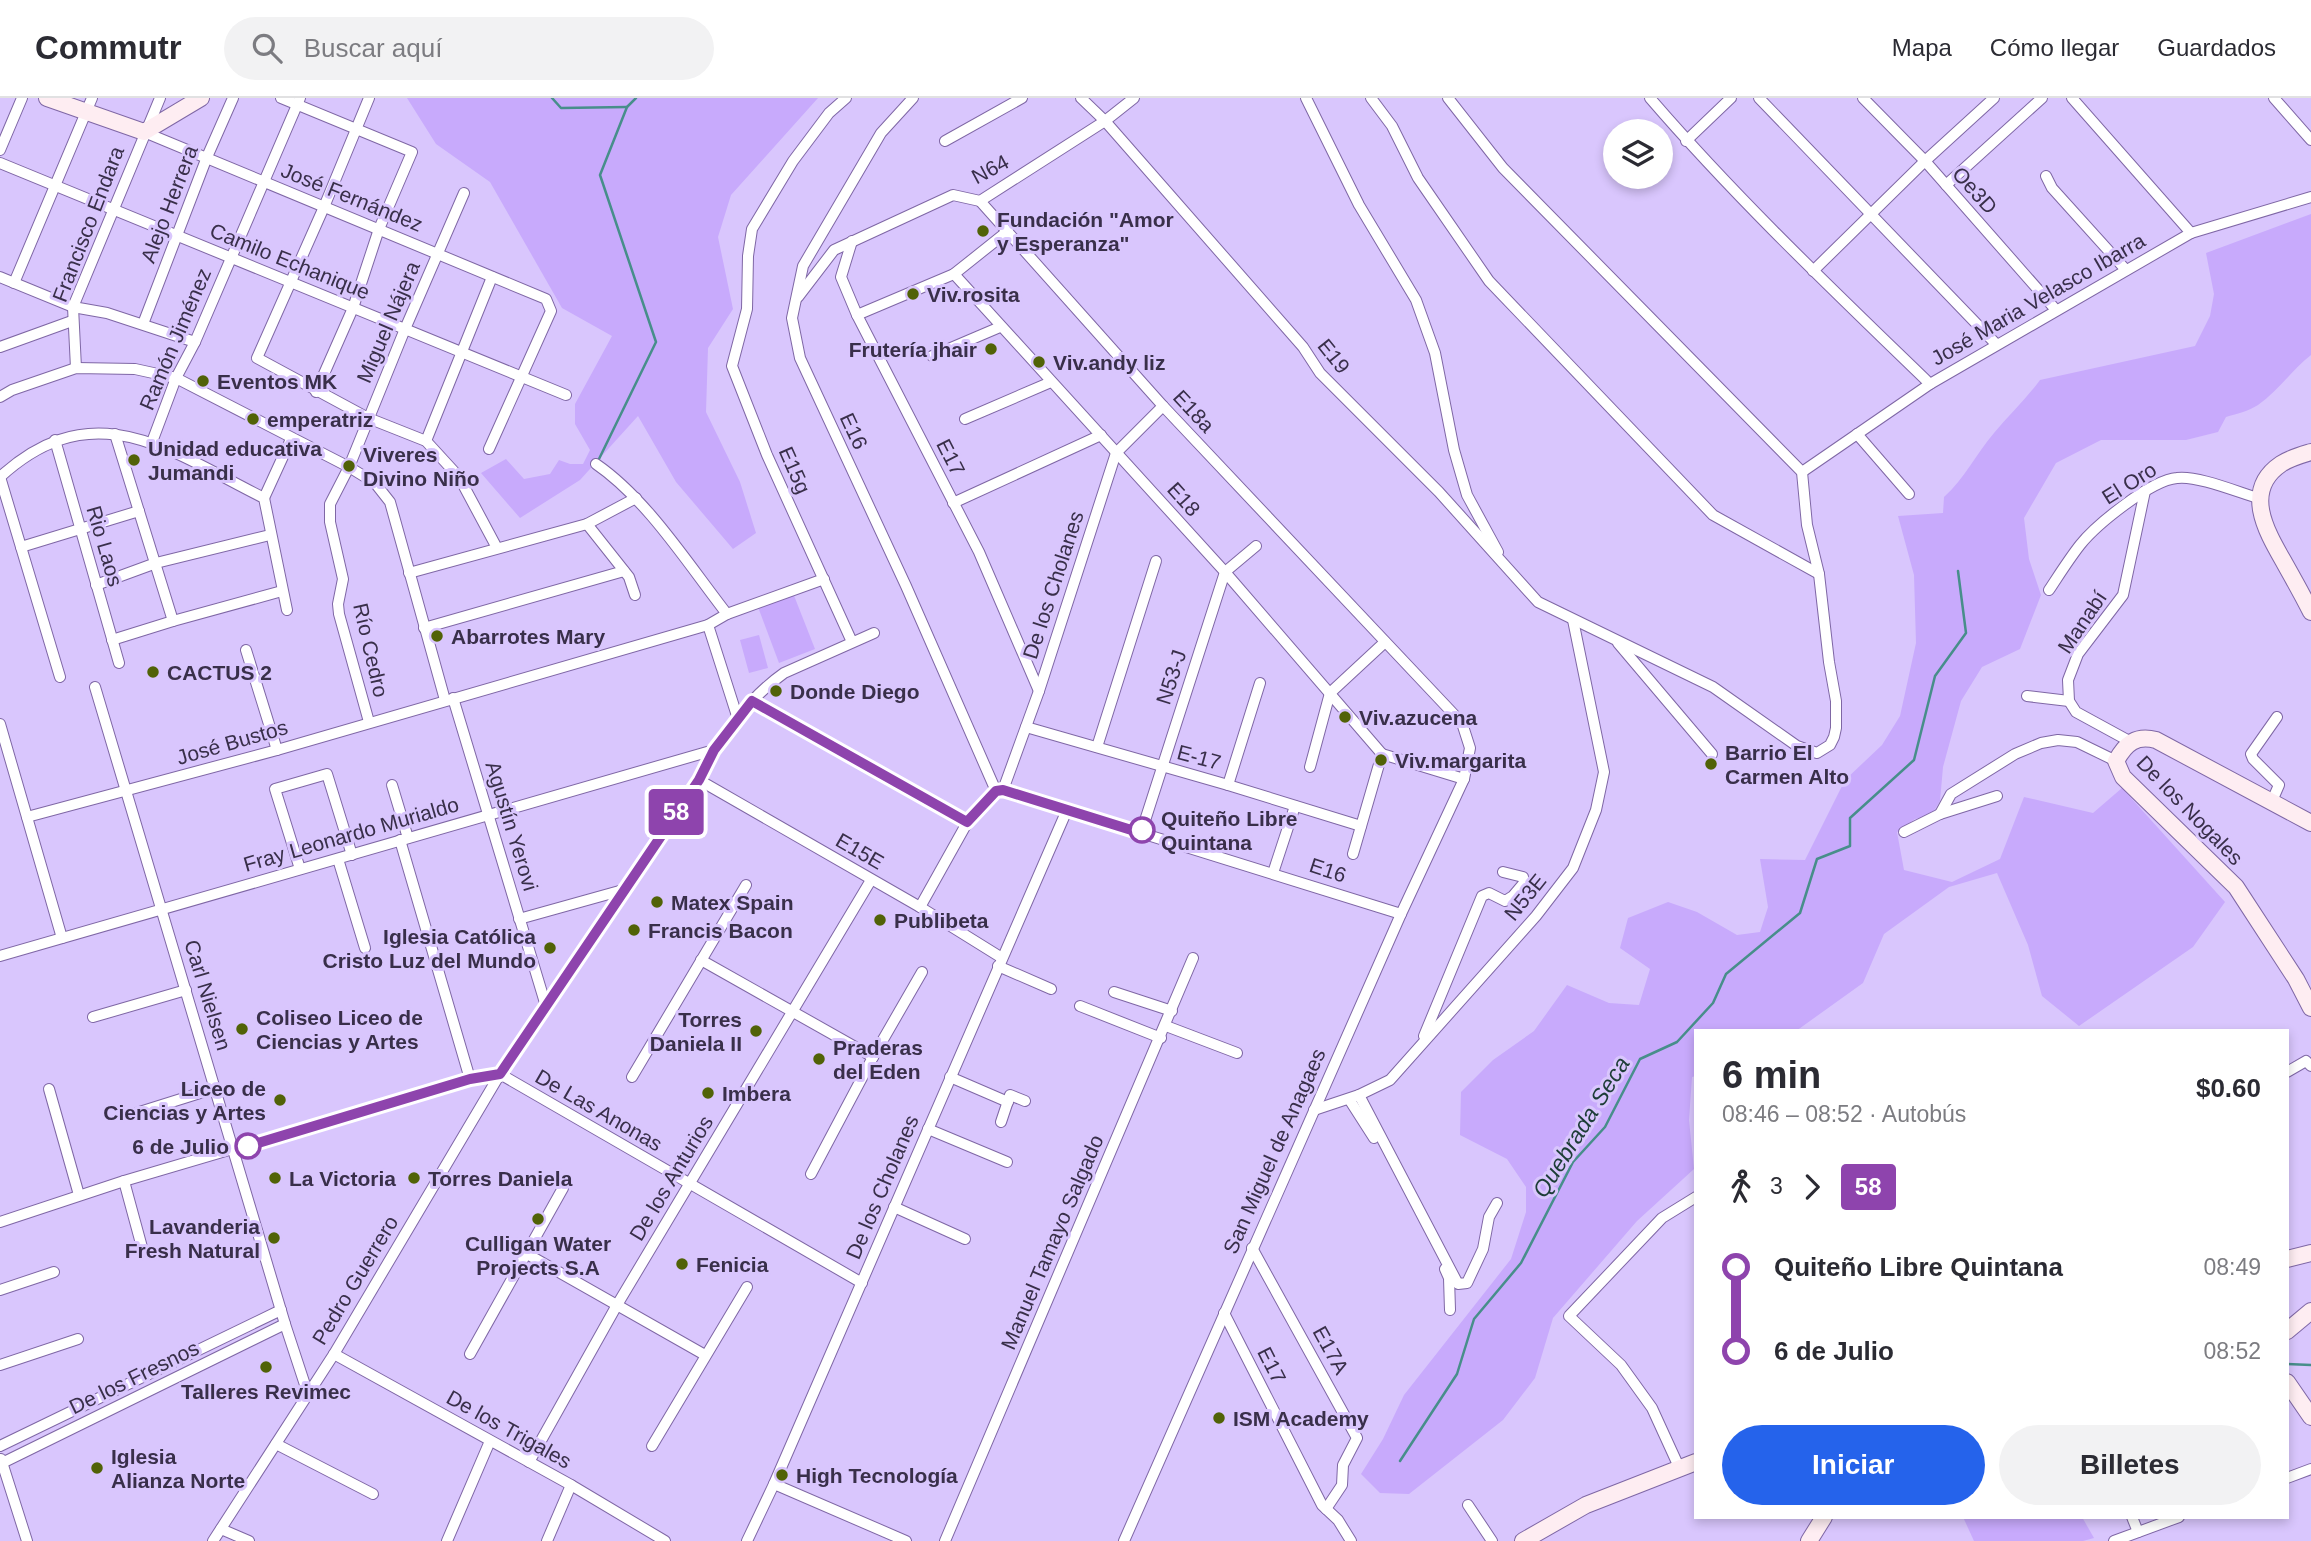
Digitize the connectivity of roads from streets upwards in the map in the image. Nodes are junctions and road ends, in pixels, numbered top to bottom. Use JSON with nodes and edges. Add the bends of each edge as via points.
{"nodes":[{"id":1,"x":22,"y":98,"type":"edge"},
{"id":2,"x":47,"y":98,"type":"edge"},
{"id":3,"x":160,"y":98,"type":"edge"},
{"id":4,"x":201,"y":98,"type":"edge"},
{"id":5,"x":233,"y":98,"type":"edge"},
{"id":6,"x":281,"y":98,"type":"edge"},
{"id":7,"x":369,"y":98,"type":"edge"},
{"id":8,"x":846,"y":98,"type":"edge"},
{"id":9,"x":913,"y":98,"type":"edge"},
{"id":10,"x":1022,"y":98,"type":"edge"},
{"id":11,"x":1082,"y":98,"type":"edge"},
{"id":12,"x":1134,"y":98,"type":"edge"},
{"id":13,"x":1306,"y":98,"type":"edge"},
{"id":14,"x":1371,"y":98,"type":"edge"},
{"id":15,"x":1448,"y":98,"type":"edge"},
{"id":16,"x":1650,"y":98,"type":"edge"},
{"id":17,"x":1731,"y":98,"type":"edge"},
{"id":18,"x":1759,"y":98,"type":"edge"},
{"id":19,"x":1863,"y":98,"type":"edge"},
{"id":20,"x":1994,"y":98,"type":"edge"},
{"id":21,"x":2042,"y":98,"type":"edge"},
{"id":22,"x":2072,"y":98,"type":"edge"},
{"id":23,"x":2274,"y":98,"type":"edge"},
{"id":24,"x":298,"y":101,"type":"edge"},
{"id":25,"x":89,"y":105,"type":"edge"},
{"id":26,"x":2311,"y":120,"type":"edge"},
{"id":27,"x":1105,"y":121,"type":"junction"},
{"id":28,"x":2299,"y":126,"type":"junction"},
{"id":29,"x":356,"y":130,"type":"junction"},
{"id":30,"x":144,"y":132,"type":"junction"},
{"id":31,"x":2311,"y":140,"type":"edge"},
{"id":32,"x":946,"y":141,"type":"dead end"},
{"id":33,"x":1686,"y":141,"type":"junction"},
{"id":34,"x":0,"y":150,"type":"edge"},
{"id":35,"x":207,"y":157,"type":"junction"},
{"id":36,"x":1924,"y":162,"type":"junction"},
{"id":37,"x":0,"y":163,"type":"edge"},
{"id":38,"x":2046,"y":176,"type":"dead end"},
{"id":39,"x":264,"y":181,"type":"junction"},
{"id":40,"x":56,"y":186,"type":"junction"},
{"id":41,"x":1946,"y":186,"type":"junction"},
{"id":42,"x":464,"y":193,"type":"dead end"},
{"id":43,"x":2311,"y":197,"type":"edge"},
{"id":44,"x":980,"y":201,"type":"junction"},
{"id":45,"x":324,"y":207,"type":"junction"},
{"id":46,"x":114,"y":210,"type":"junction"},
{"id":47,"x":1871,"y":215,"type":"junction"},
{"id":48,"x":379,"y":229,"type":"junction"},
{"id":49,"x":1008,"y":232,"type":"junction"},
{"id":50,"x":2191,"y":233,"type":"junction"},
{"id":51,"x":177,"y":235,"type":"junction"},
{"id":52,"x":852,"y":241,"type":"junction"},
{"id":53,"x":438,"y":253,"type":"junction"},
{"id":54,"x":231,"y":258,"type":"junction"},
{"id":55,"x":2126,"y":270,"type":"junction"},
{"id":56,"x":1813,"y":271,"type":"junction"},
{"id":57,"x":954,"y":274,"type":"junction"},
{"id":58,"x":0,"y":276,"type":"edge"},
{"id":59,"x":492,"y":277,"type":"junction"},
{"id":60,"x":290,"y":282,"type":"junction"},
{"id":61,"x":14,"y":283,"type":"junction"},
{"id":62,"x":795,"y":301,"type":"junction"},
{"id":63,"x":73,"y":307,"type":"junction"},
{"id":64,"x":353,"y":308,"type":"junction"},
{"id":65,"x":2056,"y":310,"type":"junction"},
{"id":66,"x":857,"y":316,"type":"junction"},
{"id":67,"x":72,"y":321,"type":"junction"},
{"id":68,"x":143,"y":324,"type":"junction"},
{"id":69,"x":1000,"y":327,"type":"junction"},
{"id":70,"x":405,"y":329,"type":"junction"},
{"id":71,"x":195,"y":342,"type":"junction"},
{"id":72,"x":1996,"y":344,"type":"junction"},
{"id":73,"x":0,"y":347,"type":"edge"},
{"id":74,"x":462,"y":352,"type":"junction"},
{"id":75,"x":932,"y":356,"type":"dead end"},
{"id":76,"x":76,"y":368,"type":"junction"},
{"id":77,"x":522,"y":375,"type":"junction"},
{"id":78,"x":176,"y":378,"type":"junction"},
{"id":79,"x":1051,"y":382,"type":"junction"},
{"id":80,"x":1930,"y":384,"type":"junction"},
{"id":81,"x":316,"y":392,"type":"junction"},
{"id":82,"x":566,"y":395,"type":"dead end"},
{"id":83,"x":0,"y":397,"type":"edge"},
{"id":84,"x":1163,"y":406,"type":"junction"},
{"id":85,"x":368,"y":418,"type":"junction"},
{"id":86,"x":965,"y":419,"type":"dead end"},
{"id":87,"x":115,"y":434,"type":"junction"},
{"id":88,"x":1857,"y":434,"type":"junction"},
{"id":89,"x":1101,"y":435,"type":"junction"},
{"id":90,"x":291,"y":439,"type":"junction"},
{"id":91,"x":55,"y":440,"type":"junction"},
{"id":92,"x":426,"y":441,"type":"junction"},
{"id":93,"x":152,"y":442,"type":"junction"},
{"id":94,"x":489,"y":449,"type":"dead end"},
{"id":95,"x":2311,"y":452,"type":"edge"},
{"id":96,"x":1116,"y":453,"type":"junction"},
{"id":97,"x":596,"y":464,"type":"dead end"},
{"id":98,"x":348,"y":467,"type":"junction"},
{"id":99,"x":1802,"y":472,"type":"junction"},
{"id":100,"x":0,"y":477,"type":"edge"},
{"id":101,"x":2145,"y":491,"type":"junction"},
{"id":102,"x":1909,"y":494,"type":"dead end"},
{"id":103,"x":264,"y":498,"type":"junction"},
{"id":104,"x":636,"y":498,"type":"junction"},
{"id":105,"x":2261,"y":499,"type":"junction"},
{"id":106,"x":953,"y":503,"type":"junction"},
{"id":107,"x":139,"y":511,"type":"junction"},
{"id":108,"x":587,"y":524,"type":"junction"},
{"id":109,"x":80,"y":528,"type":"junction"},
{"id":110,"x":270,"y":535,"type":"junction"},
{"id":111,"x":1256,"y":546,"type":"dead end"},
{"id":112,"x":21,"y":547,"type":"junction"},
{"id":113,"x":497,"y":548,"type":"junction"},
{"id":114,"x":1156,"y":561,"type":"dead end"},
{"id":115,"x":156,"y":563,"type":"junction"},
{"id":116,"x":1507,"y":570,"type":"junction"},
{"id":117,"x":624,"y":571,"type":"junction"},
{"id":118,"x":414,"y":572,"type":"junction"},
{"id":119,"x":1225,"y":572,"type":"junction"},
{"id":120,"x":1819,"y":574,"type":"junction"},
{"id":121,"x":824,"y":579,"type":"junction"},
{"id":122,"x":96,"y":585,"type":"junction"},
{"id":123,"x":2305,"y":586,"type":"edge"},
{"id":124,"x":2049,"y":590,"type":"dead end"},
{"id":125,"x":282,"y":591,"type":"junction"},
{"id":126,"x":635,"y":595,"type":"dead end"},
{"id":127,"x":287,"y":610,"type":"dead end"},
{"id":128,"x":2311,"y":612,"type":"edge"},
{"id":129,"x":727,"y":614,"type":"junction"},
{"id":130,"x":1573,"y":620,"type":"junction"},
{"id":131,"x":173,"y":621,"type":"junction"},
{"id":132,"x":708,"y":625,"type":"junction"},
{"id":133,"x":424,"y":628,"type":"junction"},
{"id":134,"x":874,"y":633,"type":"dead end"},
{"id":135,"x":112,"y":640,"type":"junction"},
{"id":136,"x":1616,"y":641,"type":"junction"},
{"id":137,"x":852,"y":642,"type":"junction"},
{"id":138,"x":1385,"y":642,"type":"junction"},
{"id":139,"x":246,"y":650,"type":"dead end"},
{"id":140,"x":119,"y":663,"type":"dead end"},
{"id":141,"x":60,"y":677,"type":"dead end"},
{"id":142,"x":1261,"y":683,"type":"dead end"},
{"id":143,"x":95,"y":687,"type":"dead end"},
{"id":144,"x":1039,"y":691,"type":"junction"},
{"id":145,"x":1330,"y":693,"type":"junction"},
{"id":146,"x":2027,"y":696,"type":"dead end"},
{"id":147,"x":449,"y":699,"type":"junction"},
{"id":148,"x":752,"y":701,"type":"junction"},
{"id":149,"x":2069,"y":701,"type":"junction"},
{"id":150,"x":2277,"y":717,"type":"dead end"},
{"id":151,"x":738,"y":719,"type":"junction"},
{"id":152,"x":369,"y":722,"type":"junction"},
{"id":153,"x":0,"y":724,"type":"edge"},
{"id":154,"x":1026,"y":727,"type":"junction"},
{"id":155,"x":2131,"y":742,"type":"junction"},
{"id":156,"x":1097,"y":747,"type":"junction"},
{"id":157,"x":277,"y":750,"type":"junction"},
{"id":158,"x":714,"y":750,"type":"junction"},
{"id":159,"x":1382,"y":754,"type":"junction"},
{"id":160,"x":1712,"y":754,"type":"dead end"},
{"id":161,"x":2116,"y":761,"type":"junction"},
{"id":162,"x":1161,"y":767,"type":"junction"},
{"id":163,"x":1310,"y":767,"type":"dead end"},
{"id":164,"x":1464,"y":779,"type":"junction"},
{"id":165,"x":699,"y":780,"type":"junction"},
{"id":166,"x":392,"y":785,"type":"dead end"},
{"id":167,"x":1228,"y":785,"type":"junction"},
{"id":168,"x":126,"y":790,"type":"junction"},
{"id":169,"x":1000,"y":790,"type":"junction"},
{"id":170,"x":1997,"y":796,"type":"dead end"},
{"id":171,"x":2272,"y":801,"type":"junction"},
{"id":172,"x":1295,"y":806,"type":"junction"},
{"id":173,"x":1068,"y":810,"type":"junction"},
{"id":174,"x":1940,"y":814,"type":"junction"},
{"id":175,"x":488,"y":815,"type":"junction"},
{"id":176,"x":27,"y":817,"type":"junction"},
{"id":177,"x":967,"y":822,"type":"junction"},
{"id":178,"x":2311,"y":823,"type":"edge"},
{"id":179,"x":1361,"y":826,"type":"junction"},
{"id":180,"x":1904,"y":832,"type":"dead end"},
{"id":181,"x":1141,"y":833,"type":"junction"},
{"id":182,"x":404,"y":839,"type":"junction"},
{"id":183,"x":1353,"y":854,"type":"dead end"},
{"id":184,"x":352,"y":855,"type":"junction"},
{"id":185,"x":338,"y":859,"type":"junction"},
{"id":186,"x":300,"y":869,"type":"junction"},
{"id":187,"x":1503,"y":872,"type":"dead end"},
{"id":188,"x":1273,"y":873,"type":"junction"},
{"id":189,"x":871,"y":880,"type":"junction"},
{"id":190,"x":746,"y":885,"type":"dead end"},
{"id":191,"x":623,"y":890,"type":"junction"},
{"id":192,"x":920,"y":907,"type":"junction"},
{"id":193,"x":162,"y":909,"type":"junction"},
{"id":194,"x":1401,"y":914,"type":"junction"},
{"id":195,"x":519,"y":919,"type":"junction"},
{"id":196,"x":62,"y":938,"type":"junction"},
{"id":197,"x":365,"y":948,"type":"dead end"},
{"id":198,"x":0,"y":956,"type":"edge"},
{"id":199,"x":1193,"y":958,"type":"dead end"},
{"id":200,"x":701,"y":960,"type":"junction"},
{"id":201,"x":1000,"y":962,"type":"junction"},
{"id":202,"x":922,"y":972,"type":"dead end"},
{"id":203,"x":1051,"y":989,"type":"dead end"},
{"id":204,"x":186,"y":990,"type":"junction"},
{"id":205,"x":1114,"y":992,"type":"dead end"},
{"id":206,"x":546,"y":1006,"type":"junction"},
{"id":207,"x":1080,"y":1006,"type":"dead end"},
{"id":208,"x":2311,"y":1008,"type":"edge"},
{"id":209,"x":791,"y":1011,"type":"junction"},
{"id":210,"x":1172,"y":1011,"type":"junction"},
{"id":211,"x":93,"y":1017,"type":"dead end"},
{"id":212,"x":1166,"y":1026,"type":"junction"},
{"id":213,"x":1161,"y":1038,"type":"junction"},
{"id":214,"x":1420,"y":1046,"type":"junction"},
{"id":215,"x":1237,"y":1053,"type":"dead end"},
{"id":216,"x":873,"y":1057,"type":"junction"},
{"id":217,"x":2311,"y":1066,"type":"edge"},
{"id":218,"x":2289,"y":1071,"type":"edge"},
{"id":219,"x":500,"y":1074,"type":"junction"},
{"id":220,"x":632,"y":1077,"type":"dead end"},
{"id":221,"x":950,"y":1077,"type":"junction"},
{"id":222,"x":470,"y":1079,"type":"junction"},
{"id":223,"x":216,"y":1088,"type":"junction"},
{"id":224,"x":49,"y":1089,"type":"dead end"},
{"id":225,"x":1354,"y":1097,"type":"junction"},
{"id":226,"x":1025,"y":1101,"type":"dead end"},
{"id":227,"x":1008,"y":1102,"type":"junction"},
{"id":228,"x":1314,"y":1110,"type":"junction"},
{"id":229,"x":130,"y":1115,"type":"dead end"},
{"id":230,"x":1001,"y":1122,"type":"dead end"},
{"id":231,"x":928,"y":1129,"type":"junction"},
{"id":232,"x":235,"y":1150,"type":"junction"},
{"id":233,"x":1007,"y":1162,"type":"dead end"},
{"id":234,"x":811,"y":1174,"type":"dead end"},
{"id":235,"x":124,"y":1181,"type":"junction"},
{"id":236,"x":690,"y":1185,"type":"junction"},
{"id":237,"x":563,"y":1188,"type":"dead end"},
{"id":238,"x":79,"y":1195,"type":"junction"},
{"id":239,"x":1694,"y":1198,"type":"edge"},
{"id":240,"x":1497,"y":1203,"type":"dead end"},
{"id":241,"x":894,"y":1207,"type":"junction"},
{"id":242,"x":0,"y":1222,"type":"edge"},
{"id":243,"x":965,"y":1239,"type":"dead end"},
{"id":244,"x":1252,"y":1248,"type":"junction"},
{"id":245,"x":143,"y":1251,"type":"dead end"},
{"id":246,"x":2311,"y":1252,"type":"edge"},
{"id":247,"x":527,"y":1254,"type":"junction"},
{"id":248,"x":2289,"y":1258,"type":"edge"},
{"id":249,"x":54,"y":1272,"type":"dead end"},
{"id":250,"x":862,"y":1283,"type":"junction"},
{"id":251,"x":747,"y":1287,"type":"dead end"},
{"id":252,"x":0,"y":1290,"type":"edge"},
{"id":253,"x":617,"y":1306,"type":"junction"},
{"id":254,"x":281,"y":1310,"type":"junction"},
{"id":255,"x":1450,"y":1310,"type":"dead end"},
{"id":256,"x":2311,"y":1311,"type":"edge"},
{"id":257,"x":1224,"y":1313,"type":"junction"},
{"id":258,"x":285,"y":1324,"type":"junction"},
{"id":259,"x":2289,"y":1329,"type":"edge"},
{"id":260,"x":78,"y":1339,"type":"dead end"},
{"id":261,"x":334,"y":1354,"type":"junction"},
{"id":262,"x":470,"y":1354,"type":"dead end"},
{"id":263,"x":705,"y":1355,"type":"junction"},
{"id":264,"x":0,"y":1365,"type":"edge"},
{"id":265,"x":145,"y":1376,"type":"junction"},
{"id":266,"x":2289,"y":1385,"type":"edge"},
{"id":267,"x":152,"y":1389,"type":"junction"},
{"id":268,"x":309,"y":1394,"type":"junction"},
{"id":269,"x":2311,"y":1417,"type":"edge"},
{"id":270,"x":56,"y":1418,"type":"junction"},
{"id":271,"x":63,"y":1433,"type":"junction"},
{"id":272,"x":490,"y":1441,"type":"junction"},
{"id":273,"x":276,"y":1444,"type":"junction"},
{"id":274,"x":0,"y":1446,"type":"edge"},
{"id":275,"x":652,"y":1446,"type":"dead end"},
{"id":276,"x":1,"y":1461,"type":"edge"},
{"id":277,"x":529,"y":1462,"type":"junction"},
{"id":278,"x":1694,"y":1463,"type":"edge"},
{"id":279,"x":1679,"y":1467,"type":"junction"},
{"id":280,"x":2311,"y":1469,"type":"edge"},
{"id":281,"x":2289,"y":1477,"type":"edge"},
{"id":282,"x":774,"y":1483,"type":"junction"},
{"id":283,"x":571,"y":1486,"type":"junction"},
{"id":284,"x":373,"y":1494,"type":"dead end"},
{"id":285,"x":1468,"y":1505,"type":"dead end"},
{"id":286,"x":1326,"y":1509,"type":"junction"},
{"id":287,"x":1823,"y":1519,"type":"edge"},
{"id":288,"x":2133,"y":1519,"type":"edge"},
{"id":289,"x":2174,"y":1519,"type":"edge"},
{"id":290,"x":220,"y":1529,"type":"junction"},
{"id":291,"x":2138,"y":1532,"type":"junction"},
{"id":292,"x":649,"y":1537,"type":"edge"},
{"id":293,"x":27,"y":1541,"type":"edge"},
{"id":294,"x":213,"y":1541,"type":"edge"},
{"id":295,"x":249,"y":1541,"type":"edge"},
{"id":296,"x":447,"y":1541,"type":"edge"},
{"id":297,"x":547,"y":1541,"type":"edge"},
{"id":298,"x":665,"y":1541,"type":"edge"},
{"id":299,"x":747,"y":1541,"type":"edge"},
{"id":300,"x":906,"y":1541,"type":"edge"},
{"id":301,"x":945,"y":1541,"type":"edge"},
{"id":302,"x":1124,"y":1541,"type":"edge"},
{"id":303,"x":1351,"y":1541,"type":"edge"},
{"id":304,"x":1492,"y":1541,"type":"edge"},
{"id":305,"x":1523,"y":1541,"type":"edge"},
{"id":306,"x":1809,"y":1541,"type":"edge"},
{"id":307,"x":2114,"y":1541,"type":"edge"}],
"edges":[{"from":1,"to":34,"type":"street"},
{"from":2,"to":25,"type":"street"},
{"from":3,"to":30,"type":"street","name":"Francisco Endara"},
{"from":4,"to":30,"type":"street"},
{"from":5,"to":35,"type":"street","name":"Alejo Herrera"},
{"from":6,"to":24,"type":"street"},
{"from":7,"to":29,"type":"street"},
{"from":8,"to":121,"type":"street","name":"E15g","via":[[793,161],[752,229],[747,309],[732,366]]},
{"from":9,"to":62,"type":"street","name":"E16","via":[[881,133],[803,266]]},
{"from":10,"to":32,"type":"street"},
{"from":11,"to":27,"type":"street","name":"E19"},
{"from":12,"to":27,"type":"street","name":"N64"},
{"from":13,"to":116,"type":"street","via":[[1359,205],[1416,300],[1434,353],[1467,495]]},
{"from":14,"to":120,"type":"street","via":[[1392,126],[1418,178],[1489,281],[1713,516]]},
{"from":15,"to":99,"type":"street","via":[[1503,168]]},
{"from":16,"to":33,"type":"street"},
{"from":17,"to":33,"type":"street"},
{"from":18,"to":47,"type":"street"},
{"from":19,"to":36,"type":"street","name":"Oe3D"},
{"from":20,"to":36,"type":"street"},
{"from":21,"to":41,"type":"street"},
{"from":22,"to":50,"type":"street"},
{"from":23,"to":28,"type":"street"},
{"from":24,"to":29,"type":"street"},
{"from":24,"to":39,"type":"street","name":"Ramón Jiménez"},
{"from":25,"to":30,"type":"street"},
{"from":25,"to":40,"type":"street"},
{"from":26,"to":28,"type":"street"},
{"from":27,"to":44,"type":"street","name":"N64"},
{"from":27,"to":116,"type":"street","name":"E19","via":[[1303,347],[1320,373],[1439,492]]},
{"from":28,"to":31,"type":"street"},
{"from":29,"to":45,"type":"street"},
{"from":29,"to":48,"type":"street","via":[[412,152]]},
{"from":30,"to":35,"type":"street","name":"José Fernández"},
{"from":30,"to":46,"type":"street","name":"Francisco Endara"},
{"from":33,"to":56,"type":"street"},
{"from":35,"to":39,"type":"street","name":"José Fernández"},
{"from":35,"to":51,"type":"street","name":"Alejo Herrera"},
{"from":36,"to":41,"type":"street","name":"Oe3D"},
{"from":36,"to":47,"type":"street"},
{"from":37,"to":40,"type":"street","name":"Camilo Echanique"},
{"from":38,"to":55,"type":"street"},
{"from":39,"to":45,"type":"street","name":"José Fernández"},
{"from":39,"to":54,"type":"street","name":"Ramón Jiménez"},
{"from":40,"to":46,"type":"street","name":"Camilo Echanique"},
{"from":40,"to":61,"type":"street"},
{"from":41,"to":65,"type":"street","name":"Oe3D"},
{"from":42,"to":53,"type":"street","name":"Miguel Nájera"},
{"from":43,"to":50,"type":"street","name":"José Maria Velasco Ibarra"},
{"from":44,"to":49,"type":"street","name":"E18a"},
{"from":44,"to":52,"type":"street","name":"N64","via":[[953,195]]},
{"from":45,"to":48,"type":"street","name":"José Fernández"},
{"from":45,"to":60,"type":"street"},
{"from":46,"to":51,"type":"street","name":"Camilo Echanique"},
{"from":46,"to":63,"type":"street","name":"Francisco Endara"},
{"from":47,"to":56,"type":"street"},
{"from":47,"to":72,"type":"street"},
{"from":48,"to":53,"type":"street","name":"José Fernández"},
{"from":48,"to":64,"type":"street"},
{"from":49,"to":57,"type":"street"},
{"from":49,"to":84,"type":"street","name":"E18a"},
{"from":50,"to":55,"type":"street","name":"José Maria Velasco Ibarra"},
{"from":51,"to":54,"type":"street","name":"Camilo Echanique"},
{"from":51,"to":68,"type":"street","name":"Alejo Herrera"},
{"from":52,"to":62,"type":"street","name":"N64","via":[[834,250]]},
{"from":52,"to":66,"type":"street","name":"E17","via":[[841,277]]},
{"from":53,"to":59,"type":"street","name":"José Fernández"},
{"from":53,"to":70,"type":"street","name":"Miguel Nájera"},
{"from":54,"to":60,"type":"street","name":"Camilo Echanique"},
{"from":54,"to":71,"type":"street","name":"Ramón Jiménez"},
{"from":55,"to":65,"type":"street","name":"José Maria Velasco Ibarra"},
{"from":56,"to":80,"type":"street"},
{"from":57,"to":66,"type":"street"},
{"from":57,"to":69,"type":"street","name":"E18"},
{"from":58,"to":61,"type":"street"},
{"from":59,"to":74,"type":"street"},
{"from":59,"to":77,"type":"street","name":"José Fernández","via":[[545,299],[551,311]]},
{"from":60,"to":64,"type":"street","name":"Camilo Echanique"},
{"from":60,"to":81,"type":"street","via":[[257,358]]},
{"from":61,"to":63,"type":"street"},
{"from":62,"to":169,"type":"street","name":"E16","via":[[792,318],[800,358]]},
{"from":63,"to":67,"type":"street","name":"Francisco Endara"},
{"from":63,"to":68,"type":"street"},
{"from":64,"to":70,"type":"street","name":"Camilo Echanique"},
{"from":64,"to":81,"type":"street"},
{"from":65,"to":72,"type":"street","name":"José Maria Velasco Ibarra"},
{"from":66,"to":106,"type":"street","name":"E17"},
{"from":67,"to":73,"type":"street"},
{"from":67,"to":76,"type":"street","name":"Francisco Endara"},
{"from":68,"to":71,"type":"street"},
{"from":69,"to":75,"type":"street"},
{"from":69,"to":79,"type":"street","name":"E18"},
{"from":70,"to":74,"type":"street","name":"Camilo Echanique"},
{"from":70,"to":85,"type":"street","name":"Miguel Nájera"},
{"from":71,"to":78,"type":"street","name":"Ramón Jiménez"},
{"from":72,"to":80,"type":"street","name":"José Maria Velasco Ibarra"},
{"from":74,"to":77,"type":"street","name":"Camilo Echanique"},
{"from":74,"to":92,"type":"street"},
{"from":76,"to":78,"type":"street","name":"Agustín Yerovi","via":[[135,369]]},
{"from":76,"to":83,"type":"street","name":"Agustín Yerovi"},
{"from":77,"to":82,"type":"street","name":"Camilo Echanique"},
{"from":77,"to":94,"type":"street"},
{"from":78,"to":90,"type":"street","name":"Agustín Yerovi"},
{"from":78,"to":93,"type":"street","name":"Ramón Jiménez"},
{"from":79,"to":86,"type":"street"},
{"from":79,"to":89,"type":"street","name":"E18"},
{"from":80,"to":88,"type":"street","name":"José Maria Velasco Ibarra"},
{"from":81,"to":85,"type":"street"},
{"from":84,"to":96,"type":"street","name":"De los Cholanes"},
{"from":84,"to":138,"type":"street","name":"E18a"},
{"from":85,"to":92,"type":"street"},
{"from":85,"to":98,"type":"street","name":"Miguel Nájera"},
{"from":87,"to":91,"type":"street"},
{"from":87,"to":93,"type":"street"},
{"from":87,"to":107,"type":"street"},
{"from":88,"to":99,"type":"street","name":"José Maria Velasco Ibarra"},
{"from":88,"to":102,"type":"street"},
{"from":89,"to":96,"type":"street","name":"E18"},
{"from":89,"to":106,"type":"street"},
{"from":90,"to":98,"type":"street","name":"Agustín Yerovi"},
{"from":90,"to":103,"type":"street"},
{"from":91,"to":100,"type":"street","via":[[22,457]]},
{"from":91,"to":109,"type":"street","name":"Rio Laos"},
{"from":92,"to":113,"type":"street","via":[[459,477]]},
{"from":93,"to":103,"type":"street"},
{"from":95,"to":105,"type":"street","via":[[2278,466],[2265,481]]},
{"from":96,"to":119,"type":"street","name":"E18"},
{"from":96,"to":144,"type":"street","name":"De los Cholanes"},
{"from":97,"to":104,"type":"street"},
{"from":98,"to":118,"type":"street","name":"Agustín Yerovi","via":[[375,483],[390,502]]},
{"from":98,"to":152,"type":"street","name":"Río Cedro","via":[[329,512],[342,571],[339,614]]},
{"from":99,"to":120,"type":"street","via":[[1807,525]]},
{"from":100,"to":112,"type":"street"},
{"from":101,"to":105,"type":"street","name":"El Oro","via":[[2175,478],[2190,478]]},
{"from":101,"to":124,"type":"street","name":"El Oro","via":[[2100,524]]},
{"from":101,"to":149,"type":"street","name":"Manabí","via":[[2123,595],[2078,654],[2068,680]]},
{"from":103,"to":110,"type":"street"},
{"from":104,"to":108,"type":"street"},
{"from":104,"to":129,"type":"street"},
{"from":105,"to":123,"type":"street","via":[[2266,530]]},
{"from":106,"to":144,"type":"street","name":"E17"},
{"from":107,"to":109,"type":"street"},
{"from":107,"to":115,"type":"street"},
{"from":108,"to":113,"type":"street"},
{"from":108,"to":117,"type":"street"},
{"from":109,"to":112,"type":"street"},
{"from":109,"to":122,"type":"street","name":"Rio Laos"},
{"from":110,"to":115,"type":"street"},
{"from":110,"to":125,"type":"street"},
{"from":111,"to":119,"type":"street"},
{"from":112,"to":141,"type":"street"},
{"from":113,"to":118,"type":"street"},
{"from":114,"to":156,"type":"street"},
{"from":115,"to":122,"type":"street"},
{"from":115,"to":131,"type":"street"},
{"from":116,"to":130,"type":"street","name":"E19","via":[[1538,601]]},
{"from":117,"to":126,"type":"street"},
{"from":117,"to":133,"type":"street"},
{"from":118,"to":133,"type":"street","name":"Agustín Yerovi"},
{"from":119,"to":145,"type":"street","name":"E18"},
{"from":119,"to":162,"type":"street","name":"N53-J"},
{"from":120,"to":136,"type":"street","name":"E19","via":[[1836,728],[1830,745],[1817,753],[1797,746],[1713,687]]},
{"from":121,"to":129,"type":"street","name":"José Bustos"},
{"from":121,"to":137,"type":"street","name":"E15g"},
{"from":122,"to":135,"type":"street","name":"Rio Laos"},
{"from":123,"to":128,"type":"street"},
{"from":125,"to":127,"type":"street"},
{"from":125,"to":131,"type":"street"},
{"from":129,"to":132,"type":"street","name":"José Bustos"},
{"from":130,"to":136,"type":"street","name":"E19"},
{"from":130,"to":214,"type":"street","name":"N53E","via":[[1604,772],[1596,810],[1573,868]]},
{"from":131,"to":135,"type":"street"},
{"from":132,"to":147,"type":"street","name":"José Bustos"},
{"from":132,"to":151,"type":"street"},
{"from":133,"to":147,"type":"street","name":"Agustín Yerovi"},
{"from":134,"to":137,"type":"street","name":"Pedro Guerrero"},
{"from":135,"to":140,"type":"street","name":"Rio Laos"},
{"from":136,"to":160,"type":"street"},
{"from":137,"to":148,"type":"street","name":"Pedro Guerrero","via":[[784,673]]},
{"from":138,"to":145,"type":"street"},
{"from":138,"to":164,"type":"street","name":"E18a","via":[[1462,723],[1469,748]]},
{"from":139,"to":157,"type":"street"},
{"from":142,"to":167,"type":"street"},
{"from":143,"to":168,"type":"street","name":"Carl Nielsen"},
{"from":144,"to":154,"type":"street","name":"De los Cholanes"},
{"from":145,"to":159,"type":"street","name":"E18"},
{"from":145,"to":163,"type":"street"},
{"from":146,"to":149,"type":"street"},
{"from":147,"to":152,"type":"street","name":"José Bustos"},
{"from":147,"to":175,"type":"street","name":"Agustín Yerovi"},
{"from":148,"to":151,"type":"street","name":"Pedro Guerrero"},
{"from":148,"to":177,"type":"street"},
{"from":149,"to":155,"type":"street","via":[[2076,712]]},
{"from":150,"to":171,"type":"street","via":[[2251,754],[2279,785]]},
{"from":151,"to":158,"type":"street","name":"Pedro Guerrero"},
{"from":152,"to":157,"type":"street","name":"José Bustos"},
{"from":153,"to":176,"type":"street"},
{"from":154,"to":156,"type":"street","name":"E-17"},
{"from":154,"to":169,"type":"street","name":"De los Cholanes"},
{"from":155,"to":161,"type":"street","name":"De los Nogales"},
{"from":155,"to":171,"type":"street","name":"De los Nogales","via":[[2147,738],[2166,743]]},
{"from":156,"to":162,"type":"street","name":"E-17"},
{"from":157,"to":168,"type":"street","name":"José Bustos"},
{"from":158,"to":165,"type":"street","name":"Pedro Guerrero"},
{"from":158,"to":175,"type":"street","name":"Fray Leonardo Murialdo"},
{"from":159,"to":164,"type":"street"},
{"from":159,"to":179,"type":"street"},
{"from":161,"to":174,"type":"street","via":[[2077,742],[2041,743],[1951,794]]},
{"from":161,"to":208,"type":"street","name":"De los Nogales","via":[[2123,777],[2236,887]]},
{"from":162,"to":167,"type":"street","name":"E-17"},
{"from":162,"to":181,"type":"street","name":"N53-J"},
{"from":164,"to":194,"type":"street","name":"San Miguel de Anagaes"},
{"from":165,"to":189,"type":"street","name":"E15E"},
{"from":165,"to":191,"type":"street","name":"Pedro Guerrero"},
{"from":166,"to":182,"type":"street"},
{"from":167,"to":172,"type":"street","name":"E-17"},
{"from":168,"to":176,"type":"street","name":"José Bustos"},
{"from":168,"to":193,"type":"street","name":"Carl Nielsen"},
{"from":169,"to":173,"type":"street","name":"E16"},
{"from":169,"to":177,"type":"street"},
{"from":170,"to":174,"type":"street"},
{"from":171,"to":178,"type":"street","name":"De los Nogales"},
{"from":172,"to":179,"type":"street","name":"E-17"},
{"from":172,"to":188,"type":"street"},
{"from":173,"to":181,"type":"street","name":"E16"},
{"from":173,"to":201,"type":"street","name":"De los Cholanes"},
{"from":174,"to":180,"type":"street"},
{"from":175,"to":182,"type":"street","name":"Fray Leonardo Murialdo"},
{"from":175,"to":195,"type":"street","name":"Agustín Yerovi"},
{"from":176,"to":196,"type":"street"},
{"from":177,"to":192,"type":"street"},
{"from":179,"to":183,"type":"street"},
{"from":181,"to":188,"type":"street","name":"E16"},
{"from":182,"to":184,"type":"street","name":"Fray Leonardo Murialdo"},
{"from":182,"to":222,"type":"street"},
{"from":184,"to":185,"type":"street","name":"Fray Leonardo Murialdo"},
{"from":184,"to":186,"type":"street","via":[[327,774],[275,789]]},
{"from":185,"to":186,"type":"street","name":"Fray Leonardo Murialdo"},
{"from":185,"to":197,"type":"street"},
{"from":186,"to":193,"type":"street","name":"Fray Leonardo Murialdo"},
{"from":187,"to":214,"type":"street","via":[[1523,877],[1522,888],[1505,901],[1489,893],[1482,896]]},
{"from":188,"to":194,"type":"street","name":"E16"},
{"from":189,"to":192,"type":"street","name":"E15E"},
{"from":189,"to":209,"type":"street","name":"De los Anturios"},
{"from":190,"to":200,"type":"street"},
{"from":191,"to":195,"type":"street"},
{"from":191,"to":206,"type":"street","name":"Pedro Guerrero"},
{"from":192,"to":201,"type":"street","name":"E15E"},
{"from":193,"to":196,"type":"street","name":"Fray Leonardo Murialdo"},
{"from":193,"to":204,"type":"street","name":"Carl Nielsen"},
{"from":194,"to":228,"type":"street","name":"San Miguel de Anagaes"},
{"from":195,"to":206,"type":"street","name":"Agustín Yerovi"},
{"from":196,"to":198,"type":"street","name":"Fray Leonardo Murialdo"},
{"from":199,"to":210,"type":"street","name":"Manuel Tamayo Salgado"},
{"from":200,"to":209,"type":"street"},
{"from":200,"to":220,"type":"street"},
{"from":201,"to":203,"type":"street","name":"E15E"},
{"from":201,"to":221,"type":"street","name":"De los Cholanes"},
{"from":202,"to":216,"type":"street"},
{"from":204,"to":211,"type":"street"},
{"from":204,"to":223,"type":"street","name":"Carl Nielsen"},
{"from":205,"to":210,"type":"street"},
{"from":206,"to":219,"type":"street","name":"Pedro Guerrero"},
{"from":207,"to":213,"type":"street"},
{"from":209,"to":216,"type":"street"},
{"from":209,"to":236,"type":"street","name":"De los Anturios"},
{"from":210,"to":212,"type":"street","name":"Manuel Tamayo Salgado"},
{"from":212,"to":213,"type":"street","name":"Manuel Tamayo Salgado"},
{"from":212,"to":215,"type":"street"},
{"from":213,"to":301,"type":"street","name":"Manuel Tamayo Salgado"},
{"from":214,"to":225,"type":"street","name":"N53E","via":[[1390,1080]]},
{"from":216,"to":234,"type":"street"},
{"from":217,"to":218,"type":"street","via":[[2306,1061]]},
{"from":219,"to":222,"type":"street"},
{"from":219,"to":236,"type":"street","name":"De Las Anonas"},
{"from":219,"to":261,"type":"street","name":"Pedro Guerrero"},
{"from":221,"to":227,"type":"street"},
{"from":221,"to":231,"type":"street","name":"De los Cholanes"},
{"from":222,"to":232,"type":"street"},
{"from":223,"to":229,"type":"street"},
{"from":223,"to":232,"type":"street","name":"Carl Nielsen"},
{"from":224,"to":238,"type":"street"},
{"from":225,"to":228,"type":"street","name":"N53E"},
{"from":225,"to":240,"type":"street","via":[[1458,1284],[1467,1283]]},
{"from":225,"to":255,"type":"street","via":[[1449,1278]]},
{"from":226,"to":227,"type":"street","via":[[1010,1096]]},
{"from":227,"to":230,"type":"street"},
{"from":228,"to":244,"type":"street","name":"San Miguel de Anagaes"},
{"from":231,"to":233,"type":"street"},
{"from":231,"to":241,"type":"street","name":"De los Cholanes"},
{"from":232,"to":235,"type":"street"},
{"from":232,"to":254,"type":"street","name":"Carl Nielsen"},
{"from":235,"to":238,"type":"street"},
{"from":235,"to":245,"type":"street"},
{"from":236,"to":250,"type":"street","name":"De Las Anonas"},
{"from":236,"to":253,"type":"street","name":"De los Anturios"},
{"from":237,"to":247,"type":"street"},
{"from":238,"to":242,"type":"street"},
{"from":239,"to":279,"type":"street","via":[[1661,1218],[1569,1316],[1621,1365],[1652,1409]]},
{"from":241,"to":243,"type":"street"},
{"from":241,"to":250,"type":"street","name":"De los Cholanes"},
{"from":244,"to":257,"type":"street","name":"San Miguel de Anagaes"},
{"from":244,"to":286,"type":"street","name":"E17A","via":[[1357,1438],[1343,1465],[1342,1485]]},
{"from":246,"to":248,"type":"street"},
{"from":247,"to":253,"type":"street"},
{"from":247,"to":262,"type":"street"},
{"from":249,"to":252,"type":"street"},
{"from":250,"to":282,"type":"street","name":"De los Cholanes"},
{"from":251,"to":263,"type":"street"},
{"from":253,"to":263,"type":"street"},
{"from":253,"to":277,"type":"street","name":"De los Anturios"},
{"from":254,"to":258,"type":"street","name":"Carl Nielsen"},
{"from":254,"to":265,"type":"street","name":"De los Fresnos"},
{"from":256,"to":259,"type":"street"},
{"from":257,"to":286,"type":"street","name":"E17"},
{"from":257,"to":302,"type":"street","name":"San Miguel de Anagaes"},
{"from":258,"to":267,"type":"street","name":"De los Fresnos"},
{"from":258,"to":268,"type":"street","name":"Carl Nielsen"},
{"from":260,"to":264,"type":"street"},
{"from":261,"to":268,"type":"street","name":"Pedro Guerrero"},
{"from":261,"to":272,"type":"street","name":"De los Trigales"},
{"from":263,"to":275,"type":"street"},
{"from":265,"to":267,"type":"street"},
{"from":265,"to":270,"type":"street","name":"De los Fresnos"},
{"from":266,"to":269,"type":"street"},
{"from":267,"to":271,"type":"street","name":"De los Fresnos"},
{"from":268,"to":273,"type":"street","name":"Pedro Guerrero"},
{"from":270,"to":271,"type":"street"},
{"from":270,"to":274,"type":"street","name":"De los Fresnos"},
{"from":271,"to":276,"type":"street","name":"De los Fresnos"},
{"from":272,"to":277,"type":"street","name":"De los Trigales"},
{"from":272,"to":296,"type":"street"},
{"from":273,"to":284,"type":"street"},
{"from":273,"to":290,"type":"street","name":"Pedro Guerrero"},
{"from":276,"to":293,"type":"street"},
{"from":277,"to":283,"type":"street","name":"De los Trigales"},
{"from":278,"to":279,"type":"street"},
{"from":279,"to":305,"type":"street","via":[[1586,1504]]},
{"from":280,"to":281,"type":"street"},
{"from":282,"to":299,"type":"street","name":"De los Cholanes"},
{"from":282,"to":300,"type":"street"},
{"from":283,"to":292,"type":"street","name":"De los Trigales"},
{"from":283,"to":297,"type":"street"},
{"from":285,"to":304,"type":"street"},
{"from":286,"to":303,"type":"street","name":"E17"},
{"from":287,"to":306,"type":"street"},
{"from":288,"to":291,"type":"street"},
{"from":289,"to":291,"type":"street"},
{"from":290,"to":294,"type":"street","name":"Pedro Guerrero"},
{"from":290,"to":295,"type":"street"},
{"from":291,"to":307,"type":"street"},
{"from":292,"to":298,"type":"street","name":"De los Trigales"}]}
